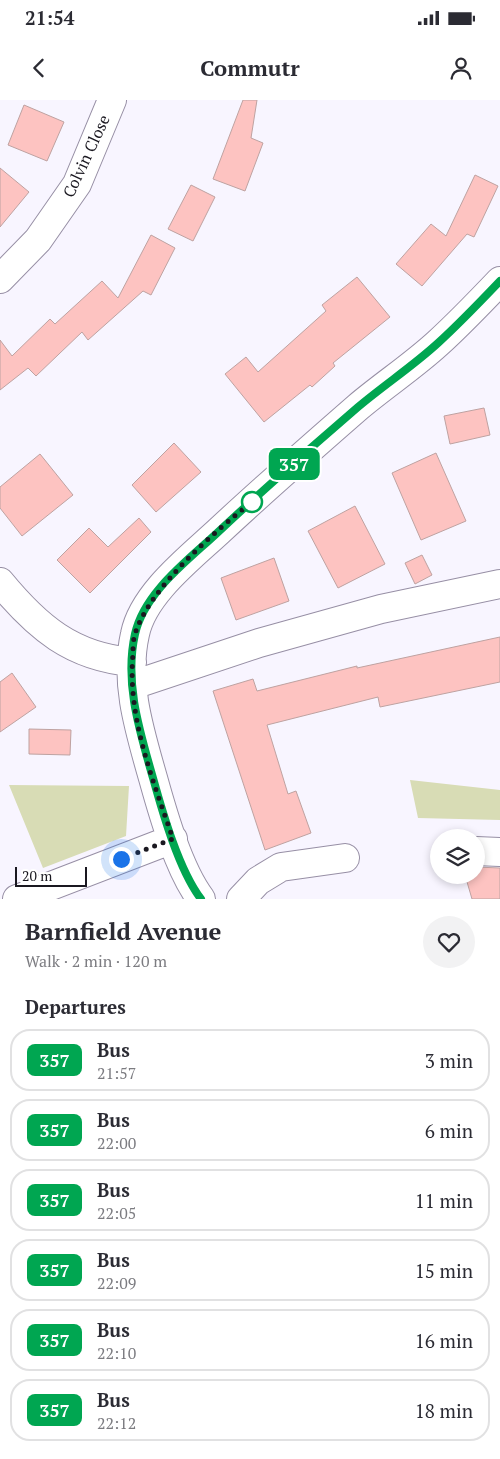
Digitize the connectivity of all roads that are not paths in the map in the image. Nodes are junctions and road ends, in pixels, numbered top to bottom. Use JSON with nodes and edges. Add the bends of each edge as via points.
{"nodes":[{"id":1,"x":112,"y":100,"type":"edge"},
{"id":2,"x":0,"y":279,"type":"edge"},
{"id":3,"x":500,"y":281,"type":"edge"},
{"id":4,"x":0,"y":582,"type":"edge"},
{"id":5,"x":500,"y":584,"type":"edge"},
{"id":6,"x":132,"y":673,"type":"junction"},
{"id":7,"x":173,"y":839,"type":"junction"},
{"id":8,"x":485,"y":851,"type":"edge"},
{"id":9,"x":500,"y":852,"type":"edge"},
{"id":10,"x":345,"y":858,"type":"dead end"},
{"id":11,"x":74,"y":889,"type":"edge"},
{"id":12,"x":18,"y":899,"type":"edge"},
{"id":13,"x":201,"y":899,"type":"edge"},
{"id":14,"x":241,"y":899,"type":"edge"}],
"edges":[{"from":1,"to":2,"type":"street","name":"Colvin Close","via":[[77,184],[38,240]]},
{"from":3,"to":6,"type":"street","via":[[438,344],[359,407],[163,584],[145,609],[135,633]]},
{"from":4,"to":6,"type":"street","via":[[22,609],[48,632],[91,654],[112,660]]},
{"from":5,"to":6,"type":"street","via":[[381,609],[260,643]]},
{"from":6,"to":7,"type":"street","via":[[133,704]]},
{"from":7,"to":11,"type":"street"},
{"from":7,"to":13,"type":"street"},
{"from":8,"to":9,"type":"street"},
{"from":10,"to":14,"type":"street","via":[[280,867],[258,881]]},
{"from":11,"to":12,"type":"street"}]}
